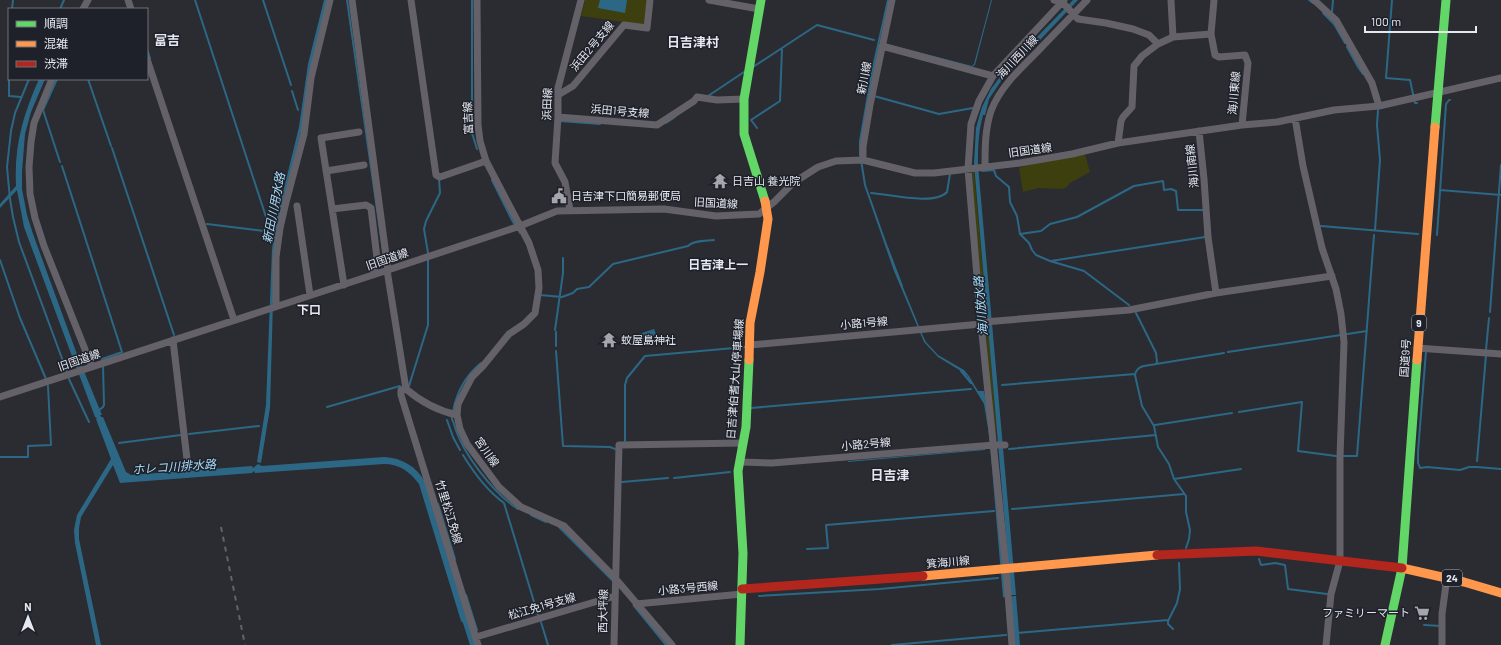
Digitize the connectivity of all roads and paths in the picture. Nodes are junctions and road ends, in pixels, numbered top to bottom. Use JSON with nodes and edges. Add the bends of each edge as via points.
{"nodes":[{"id":1,"x":330,"y":0,"type":"edge"},
{"id":2,"x":352,"y":0,"type":"edge"},
{"id":3,"x":411,"y":0,"type":"edge"},
{"id":4,"x":477,"y":0,"type":"edge"},
{"id":5,"x":581,"y":0,"type":"edge"},
{"id":6,"x":709,"y":0,"type":"edge"},
{"id":7,"x":892,"y":0,"type":"edge"},
{"id":8,"x":1054,"y":0,"type":"edge"},
{"id":9,"x":1088,"y":0,"type":"edge"},
{"id":10,"x":1171,"y":0,"type":"edge"},
{"id":11,"x":1214,"y":0,"type":"edge"},
{"id":12,"x":1314,"y":0,"type":"edge"},
{"id":13,"x":1446,"y":0,"type":"edge"},
{"id":14,"x":649,"y":2,"type":"edge"},
{"id":15,"x":1064,"y":2,"type":"edge"},
{"id":16,"x":760,"y":4,"type":"edge"},
{"id":17,"x":1073,"y":13,"type":"junction"},
{"id":18,"x":1211,"y":34,"type":"junction"},
{"id":19,"x":1173,"y":37,"type":"junction"},
{"id":20,"x":1158,"y":44,"type":"junction"},
{"id":21,"x":882,"y":46,"type":"junction"},
{"id":22,"x":148,"y":62,"type":"edge"},
{"id":23,"x":993,"y":76,"type":"junction"},
{"id":24,"x":1501,"y":78,"type":"edge"},
{"id":25,"x":52,"y":80,"type":"edge"},
{"id":26,"x":1437,"y":93,"type":"junction"},
{"id":27,"x":558,"y":94,"type":"junction"},
{"id":28,"x":744,"y":99,"type":"junction"},
{"id":29,"x":1379,"y":106,"type":"junction"},
{"id":30,"x":558,"y":117,"type":"junction"},
{"id":31,"x":1295,"y":118,"type":"junction"},
{"id":32,"x":1242,"y":125,"type":"junction"},
{"id":33,"x":1199,"y":131,"type":"junction"},
{"id":34,"x":359,"y":132,"type":"dead end"},
{"id":35,"x":1118,"y":143,"type":"junction"},
{"id":36,"x":863,"y":160,"type":"junction"},
{"id":37,"x":486,"y":161,"type":"junction"},
{"id":38,"x":364,"y":165,"type":"dead end"},
{"id":39,"x":983,"y":166,"type":"junction"},
{"id":40,"x":970,"y":168,"type":"junction"},
{"id":41,"x":326,"y":170,"type":"junction"},
{"id":42,"x":297,"y":206,"type":"dead end"},
{"id":43,"x":332,"y":209,"type":"junction"},
{"id":44,"x":767,"y":209,"type":"junction"},
{"id":45,"x":570,"y":210,"type":"junction"},
{"id":46,"x":520,"y":226,"type":"junction"},
{"id":47,"x":388,"y":270,"type":"junction"},
{"id":48,"x":373,"y":274,"type":"junction"},
{"id":49,"x":1332,"y":276,"type":"junction"},
{"id":50,"x":344,"y":285,"type":"junction"},
{"id":51,"x":1216,"y":293,"type":"junction"},
{"id":52,"x":310,"y":295,"type":"junction"},
{"id":53,"x":276,"y":306,"type":"junction"},
{"id":54,"x":234,"y":320,"type":"junction"},
{"id":55,"x":983,"y":323,"type":"junction"},
{"id":56,"x":173,"y":340,"type":"junction"},
{"id":57,"x":750,"y":345,"type":"junction"},
{"id":58,"x":1417,"y":348,"type":"junction"},
{"id":59,"x":1501,"y":354,"type":"edge"},
{"id":60,"x":89,"y":368,"type":"junction"},
{"id":61,"x":406,"y":389,"type":"junction"},
{"id":62,"x":0,"y":397,"type":"edge"},
{"id":63,"x":457,"y":415,"type":"junction"},
{"id":64,"x":743,"y":443,"type":"junction"},
{"id":65,"x":995,"y":445,"type":"junction"},
{"id":66,"x":1005,"y":445,"type":"dead end"},
{"id":67,"x":741,"y":462,"type":"junction"},
{"id":68,"x":188,"y":468,"type":"dead end"},
{"id":69,"x":1340,"y":561,"type":"junction"},
{"id":70,"x":1402,"y":568,"type":"junction"},
{"id":71,"x":1006,"y":569,"type":"junction"},
{"id":72,"x":1447,"y":577,"type":"junction"},
{"id":73,"x":615,"y":578,"type":"junction"},
{"id":74,"x":742,"y":592,"type":"junction"},
{"id":75,"x":1501,"y":593,"type":"edge"},
{"id":76,"x":615,"y":596,"type":"junction"},
{"id":77,"x":636,"y":604,"type":"junction"},
{"id":78,"x":476,"y":637,"type":"junction"},
{"id":79,"x":478,"y":645,"type":"edge"},
{"id":80,"x":614,"y":645,"type":"edge"},
{"id":81,"x":670,"y":645,"type":"edge"},
{"id":82,"x":740,"y":645,"type":"edge"},
{"id":83,"x":1012,"y":645,"type":"edge"},
{"id":84,"x":1326,"y":645,"type":"edge"},
{"id":85,"x":1385,"y":645,"type":"edge"},
{"id":86,"x":1442,"y":645,"type":"edge"}],
"edges":[{"from":1,"to":53,"type":"street","via":[[311,78],[304,134],[280,228],[276,257]]},
{"from":2,"to":47,"type":"street"},
{"from":3,"to":37,"type":"street","via":[[436,175],[440,177]]},
{"from":4,"to":37,"type":"street","name":"富吉線","via":[[478,125]]},
{"from":5,"to":27,"type":"street","name":"浜田線","via":[[562,69]]},
{"from":6,"to":16,"type":"street"},
{"from":7,"to":21,"type":"street","name":"新川線"},
{"from":8,"to":15,"type":"street"},
{"from":9,"to":17,"type":"street","name":"海川西川線"},
{"from":10,"to":19,"type":"street"},
{"from":11,"to":18,"type":"street","name":"海川東線"},
{"from":12,"to":29,"type":"street","via":[[1336,20],[1372,83]]},
{"from":13,"to":26,"type":"main road","name":"国道9号","number":"9"},
{"from":14,"to":27,"type":"street","name":"浜田2号支線","via":[[647,28],[624,25],[573,86]]},
{"from":15,"to":17,"type":"street"},
{"from":15,"to":23,"type":"street"},
{"from":16,"to":28,"type":"main road","name":"日吉津伯耆大山停車場線"},
{"from":17,"to":20,"type":"street","via":[[1078,19],[1133,29],[1148,35]]},
{"from":17,"to":39,"type":"street","name":"海川西川線","via":[[1011,78],[1000,94],[987,128]]},
{"from":18,"to":19,"type":"street"},
{"from":18,"to":32,"type":"street","name":"海川東線","via":[[1215,55],[1245,55],[1248,62]]},
{"from":19,"to":20,"type":"street"},
{"from":20,"to":35,"type":"street","via":[[1134,66],[1132,107],[1121,121]]},
{"from":21,"to":23,"type":"street"},
{"from":21,"to":36,"type":"street","name":"新川線","via":[[870,105]]},
{"from":22,"to":54,"type":"street"},
{"from":23,"to":40,"type":"street","via":[[979,101],[971,124]]},
{"from":24,"to":26,"type":"street","name":"旧国道線"},
{"from":25,"to":60,"type":"street","via":[[34,123],[29,167],[30,194],[44,246]]},
{"from":26,"to":29,"type":"street","name":"旧国道線"},
{"from":26,"to":58,"type":"main road","name":"国道9号","number":"9"},
{"from":27,"to":30,"type":"street","name":"浜田線"},
{"from":28,"to":30,"type":"street","name":"浜田1号支線","via":[[717,100],[697,97],[657,125]]},
{"from":28,"to":44,"type":"main road","name":"日吉津伯耆大山停車場線","via":[[744,134]]},
{"from":29,"to":31,"type":"street","name":"旧国道線","via":[[1334,110]]},
{"from":30,"to":45,"type":"street","name":"浜田線","via":[[555,163],[565,182]]},
{"from":31,"to":32,"type":"street","name":"旧国道線"},
{"from":31,"to":49,"type":"street","via":[[1322,248]]},
{"from":32,"to":33,"type":"street","name":"旧国道線"},
{"from":33,"to":35,"type":"street","name":"旧国道線"},
{"from":33,"to":51,"type":"street","name":"海川南線","via":[[1208,237]]},
{"from":34,"to":41,"type":"street","via":[[321,138]]},
{"from":35,"to":39,"type":"street","name":"旧国道線","via":[[1020,163]]},
{"from":36,"to":40,"type":"street","name":"旧国道線","via":[[915,173]]},
{"from":36,"to":44,"type":"street","name":"旧国道線","via":[[836,161],[818,167],[793,183]]},
{"from":37,"to":46,"type":"street","name":"富吉線"},
{"from":38,"to":41,"type":"street"},
{"from":39,"to":40,"type":"street","name":"旧国道線"},
{"from":40,"to":55,"type":"street"},
{"from":41,"to":43,"type":"street"},
{"from":42,"to":52,"type":"street"},
{"from":43,"to":48,"type":"street","via":[[366,205],[371,208],[377,258]]},
{"from":43,"to":50,"type":"street"},
{"from":44,"to":45,"type":"street","name":"旧国道線","via":[[759,214],[716,216],[664,209]]},
{"from":44,"to":57,"type":"main road","name":"日吉津伯耆大山停車場線","via":[[768,219],[750,323]]},
{"from":45,"to":46,"type":"street","name":"旧国道線","via":[[557,211]]},
{"from":46,"to":47,"type":"street","name":"旧国道線"},
{"from":46,"to":63,"type":"street","via":[[538,270],[539,288],[535,313],[509,334],[472,376],[458,404]]},
{"from":47,"to":48,"type":"street","name":"旧国道線"},
{"from":47,"to":61,"type":"street"},
{"from":48,"to":50,"type":"street","name":"旧国道線"},
{"from":49,"to":51,"type":"street","name":"小路1号線"},
{"from":49,"to":69,"type":"street","via":[[1341,314],[1344,342]]},
{"from":50,"to":52,"type":"street","name":"旧国道線"},
{"from":51,"to":55,"type":"street","name":"小路1号線","via":[[1129,310]]},
{"from":52,"to":53,"type":"street","name":"旧国道線"},
{"from":53,"to":54,"type":"street","name":"旧国道線"},
{"from":54,"to":56,"type":"street","name":"旧国道線"},
{"from":55,"to":57,"type":"street","name":"小路1号線"},
{"from":55,"to":65,"type":"street"},
{"from":56,"to":60,"type":"street","name":"旧国道線"},
{"from":56,"to":68,"type":"street"},
{"from":57,"to":64,"type":"main road","name":"日吉津伯耆大山停車場線"},
{"from":58,"to":59,"type":"street"},
{"from":58,"to":70,"type":"main road","name":"国道9号","number":"9"},
{"from":60,"to":62,"type":"street","name":"旧国道線"},
{"from":61,"to":63,"type":"street","via":[[414,396]]},
{"from":61,"to":78,"type":"street","name":"竹里松江免線","via":[[401,390],[401,395]]},
{"from":63,"to":73,"type":"street","name":"宮川線","via":[[467,444],[499,487],[521,507],[564,526]]},
{"from":64,"to":67,"type":"main road","name":"日吉津伯耆大山停車場線"},
{"from":64,"to":73,"type":"street","name":"西大坪線","via":[[619,445]]},
{"from":65,"to":66,"type":"street","name":"小路2号線"},
{"from":65,"to":67,"type":"street","name":"小路2号線","via":[[772,463]]},
{"from":65,"to":71,"type":"street"},
{"from":67,"to":74,"type":"main road","name":"日吉津伯耆大山停車場線","via":[[738,471],[743,554]]},
{"from":69,"to":70,"type":"main road","name":"箕海川線"},
{"from":69,"to":71,"type":"main road","name":"箕海川線","via":[[1256,551],[1156,555]]},
{"from":69,"to":84,"type":"street","via":[[1331,594]]},
{"from":70,"to":72,"type":"main road","number":"24"},
{"from":70,"to":85,"type":"main road","name":"国道9号","number":"9"},
{"from":71,"to":74,"type":"main road","name":"箕海川線"},
{"from":71,"to":83,"type":"street"},
{"from":72,"to":75,"type":"main road","number":"24"},
{"from":72,"to":86,"type":"street","via":[[1442,614]]},
{"from":73,"to":76,"type":"street","name":"西大坪線"},
{"from":73,"to":77,"type":"street","name":"宮川線"},
{"from":74,"to":77,"type":"street","name":"小路3号西線"},
{"from":74,"to":82,"type":"main road","name":"日吉津伯耆大山停車場線"},
{"from":76,"to":78,"type":"street","name":"松江免1号支線"},
{"from":76,"to":80,"type":"street","name":"西大坪線"},
{"from":77,"to":81,"type":"street","name":"宮川線"},
{"from":78,"to":79,"type":"street","name":"竹里松江免線"}]}
